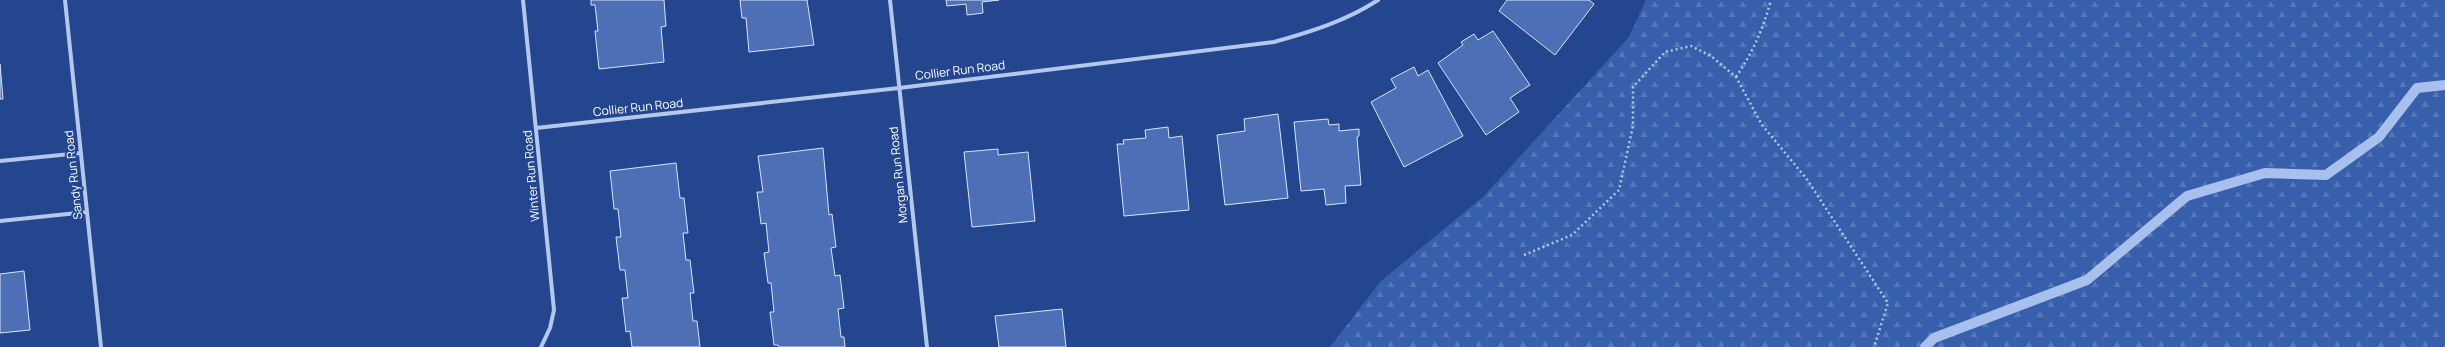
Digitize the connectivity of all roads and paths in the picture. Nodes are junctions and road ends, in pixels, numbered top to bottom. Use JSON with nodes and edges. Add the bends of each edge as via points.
{"nodes":[{"id":1,"x":65,"y":0,"type":"edge"},
{"id":2,"x":523,"y":0,"type":"edge"},
{"id":3,"x":890,"y":0,"type":"edge"},
{"id":4,"x":1378,"y":0,"type":"edge"},
{"id":5,"x":1771,"y":0,"type":"edge"},
{"id":6,"x":1736,"y":77,"type":"junction"},
{"id":7,"x":899,"y":88,"type":"junction"},
{"id":8,"x":536,"y":128,"type":"junction"},
{"id":9,"x":81,"y":152,"type":"junction"},
{"id":10,"x":0,"y":161,"type":"edge"},
{"id":11,"x":87,"y":212,"type":"junction"},
{"id":12,"x":0,"y":221,"type":"edge"},
{"id":13,"x":1524,"y":255,"type":"dead end"},
{"id":14,"x":101,"y":347,"type":"edge"},
{"id":15,"x":541,"y":347,"type":"edge"},
{"id":16,"x":927,"y":347,"type":"edge"},
{"id":17,"x":1874,"y":347,"type":"edge"}],
"edges":[{"from":1,"to":9,"type":"street","name":"Sandy Run Road"},
{"from":2,"to":8,"type":"street","name":"Winter Run Road"},
{"from":3,"to":7,"type":"street","name":"Morgan Run Road"},
{"from":4,"to":7,"type":"street","name":"Collier Run Road","via":[[1341,20],[1308,33],[1274,42]]},
{"from":5,"to":6,"type":"path","via":[[1752,53]]},
{"from":6,"to":13,"type":"path","via":[[1711,56],[1692,46],[1665,52],[1633,87],[1633,126],[1619,190],[1572,234]]},
{"from":6,"to":17,"type":"path","via":[[1762,125],[1806,178],[1888,304]]},
{"from":7,"to":8,"type":"street","name":"Collier Run Road"},
{"from":7,"to":16,"type":"street","name":"Morgan Run Road"},
{"from":8,"to":15,"type":"street","name":"Winter Run Road","via":[[554,310],[550,328]]},
{"from":9,"to":10,"type":"street"},
{"from":9,"to":11,"type":"street","name":"Sandy Run Road"},
{"from":11,"to":12,"type":"street"},
{"from":11,"to":14,"type":"street","name":"Sandy Run Road"}]}
